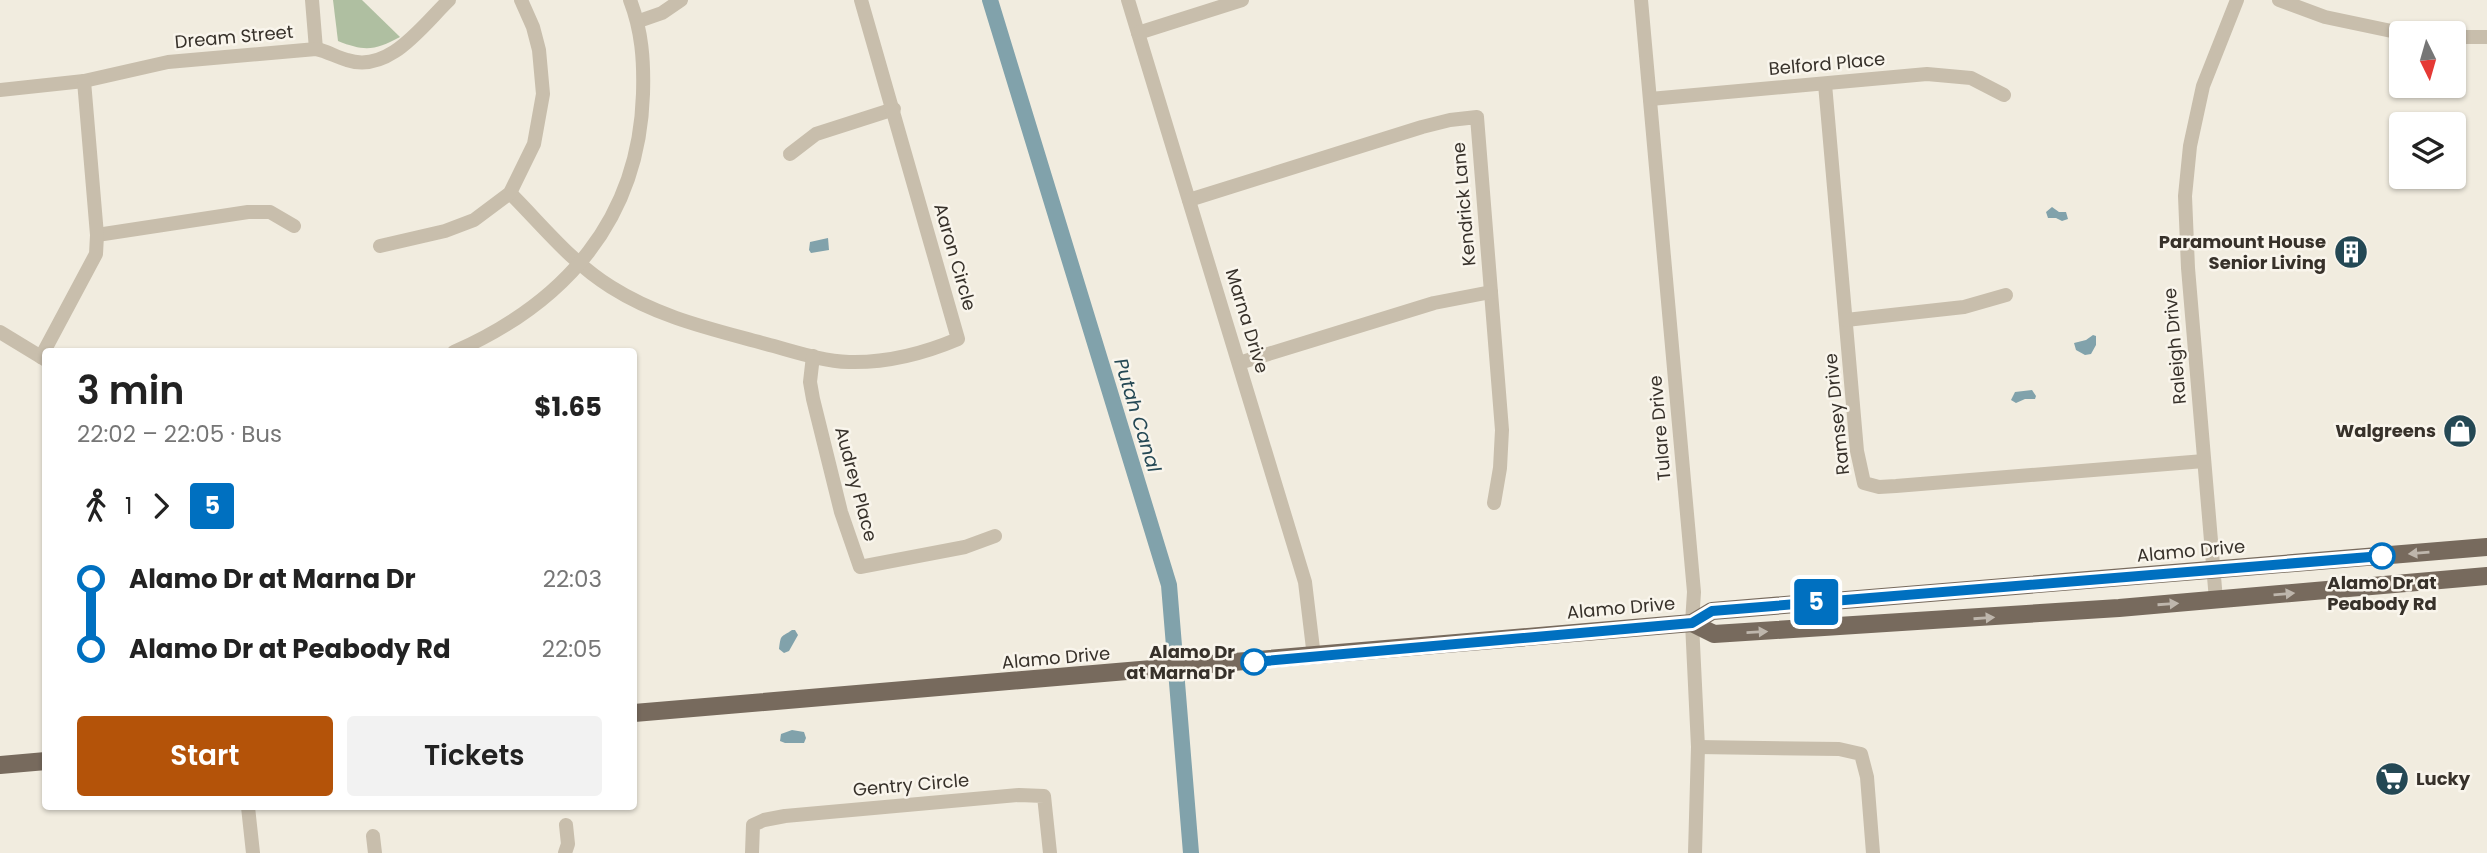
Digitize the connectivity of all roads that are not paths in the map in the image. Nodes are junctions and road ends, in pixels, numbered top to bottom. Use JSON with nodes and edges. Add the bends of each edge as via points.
{"nodes":[{"id":1,"x":312,"y":0,"type":"edge"},
{"id":2,"x":449,"y":0,"type":"edge"},
{"id":3,"x":521,"y":0,"type":"edge"},
{"id":4,"x":630,"y":0,"type":"edge"},
{"id":5,"x":681,"y":0,"type":"edge"},
{"id":6,"x":861,"y":0,"type":"edge"},
{"id":7,"x":1128,"y":0,"type":"edge"},
{"id":8,"x":1242,"y":0,"type":"edge"},
{"id":9,"x":1641,"y":0,"type":"edge"},
{"id":10,"x":2237,"y":0,"type":"edge"},
{"id":11,"x":2279,"y":0,"type":"edge"},
{"id":12,"x":639,"y":21,"type":"junction"},
{"id":13,"x":2389,"y":30,"type":"edge"},
{"id":14,"x":1138,"y":33,"type":"junction"},
{"id":15,"x":2466,"y":37,"type":"edge"},
{"id":16,"x":2487,"y":37,"type":"edge"},
{"id":17,"x":316,"y":49,"type":"junction"},
{"id":18,"x":84,"y":81,"type":"junction"},
{"id":19,"x":1825,"y":84,"type":"junction"},
{"id":20,"x":0,"y":90,"type":"edge"},
{"id":21,"x":2004,"y":95,"type":"dead end"},
{"id":22,"x":1650,"y":99,"type":"junction"},
{"id":23,"x":894,"y":109,"type":"junction"},
{"id":24,"x":789,"y":154,"type":"dead end"},
{"id":25,"x":510,"y":193,"type":"junction"},
{"id":26,"x":1189,"y":200,"type":"junction"},
{"id":27,"x":295,"y":226,"type":"dead end"},
{"id":28,"x":97,"y":235,"type":"junction"},
{"id":29,"x":380,"y":246,"type":"dead end"},
{"id":30,"x":580,"y":264,"type":"junction"},
{"id":31,"x":1491,"y":292,"type":"junction"},
{"id":32,"x":2006,"y":296,"type":"dead end"},
{"id":33,"x":1846,"y":320,"type":"junction"},
{"id":34,"x":0,"y":332,"type":"edge"},
{"id":35,"x":48,"y":348,"type":"edge"},
{"id":36,"x":463,"y":348,"type":"edge"},
{"id":37,"x":813,"y":356,"type":"junction"},
{"id":38,"x":42,"y":357,"type":"edge"},
{"id":39,"x":1240,"y":363,"type":"junction"},
{"id":40,"x":2204,"y":461,"type":"junction"},
{"id":41,"x":1494,"y":503,"type":"dead end"},
{"id":42,"x":995,"y":536,"type":"dead end"},
{"id":43,"x":2487,"y":547,"type":"edge"},
{"id":44,"x":2213,"y":570,"type":"junction"},
{"id":45,"x":2487,"y":576,"type":"edge"},
{"id":46,"x":2216,"y":600,"type":"junction"},
{"id":47,"x":1692,"y":623,"type":"junction"},
{"id":48,"x":1314,"y":657,"type":"junction"},
{"id":49,"x":637,"y":713,"type":"edge"},
{"id":50,"x":1698,"y":747,"type":"junction"},
{"id":51,"x":42,"y":761,"type":"edge"},
{"id":52,"x":0,"y":765,"type":"edge"},
{"id":53,"x":248,"y":810,"type":"edge"},
{"id":54,"x":566,"y":825,"type":"dead end"},
{"id":55,"x":373,"y":836,"type":"dead end"},
{"id":56,"x":253,"y":853,"type":"edge"},
{"id":57,"x":375,"y":853,"type":"edge"},
{"id":58,"x":565,"y":853,"type":"edge"},
{"id":59,"x":752,"y":853,"type":"edge"},
{"id":60,"x":1050,"y":853,"type":"edge"},
{"id":61,"x":1695,"y":853,"type":"edge"},
{"id":62,"x":1873,"y":853,"type":"edge"}],
"edges":[{"from":1,"to":17,"type":"street"},
{"from":2,"to":17,"type":"street","name":"Dream Street","via":[[392,55],[378,61],[347,60]]},
{"from":3,"to":25,"type":"street","via":[[539,50],[543,94],[534,144]]},
{"from":4,"to":12,"type":"street"},
{"from":5,"to":12,"type":"street"},
{"from":6,"to":23,"type":"street","name":"Aaron Circle"},
{"from":7,"to":14,"type":"street","name":"Marna Drive"},
{"from":8,"to":14,"type":"street"},
{"from":9,"to":22,"type":"street","name":"Tulare Drive"},
{"from":10,"to":40,"type":"street","name":"Raleigh Drive","via":[[2203,86],[2185,196]]},
{"from":11,"to":13,"type":"street","via":[[2325,17]]},
{"from":12,"to":30,"type":"street","via":[[643,116],[635,153],[609,222]]},
{"from":14,"to":26,"type":"street","name":"Marna Drive"},
{"from":15,"to":16,"type":"street"},
{"from":17,"to":18,"type":"street","name":"Dream Street","via":[[168,62]]},
{"from":18,"to":20,"type":"street","name":"Dream Street"},
{"from":18,"to":28,"type":"street"},
{"from":19,"to":21,"type":"street","name":"Belford Place","via":[[1927,75],[1971,78]]},
{"from":19,"to":22,"type":"street","name":"Belford Place"},
{"from":19,"to":33,"type":"street","name":"Ramsey Drive"},
{"from":22,"to":47,"type":"street","name":"Tulare Drive","via":[[1694,592]]},
{"from":23,"to":24,"type":"street","via":[[816,134]]},
{"from":23,"to":37,"type":"street","name":"Aaron Circle","via":[[958,339],[894,358],[849,362]]},
{"from":25,"to":29,"type":"street","via":[[474,220]]},
{"from":25,"to":30,"type":"street","name":"Aaron Circle"},
{"from":26,"to":31,"type":"street","name":"Kendrick Lane","via":[[1422,127],[1477,117]]},
{"from":26,"to":39,"type":"street","name":"Marna Drive"},
{"from":27,"to":28,"type":"street","via":[[270,212],[248,212]]},
{"from":28,"to":35,"type":"street","via":[[96,254]]},
{"from":30,"to":36,"type":"street","via":[[550,295]]},
{"from":30,"to":37,"type":"street","name":"Aaron Circle","via":[[610,287],[674,319]]},
{"from":31,"to":39,"type":"street","via":[[1434,303]]},
{"from":31,"to":41,"type":"street","name":"Kendrick Lane","via":[[1502,430]]},
{"from":32,"to":33,"type":"street","via":[[1964,307]]},
{"from":33,"to":40,"type":"street","name":"Ramsey Drive","via":[[1864,483],[1896,486]]},
{"from":34,"to":38,"type":"street"},
{"from":37,"to":42,"type":"street","name":"Audrey Place","via":[[813,399],[860,567],[965,547]]},
{"from":39,"to":48,"type":"street","name":"Marna Drive","via":[[1305,582]]},
{"from":40,"to":44,"type":"street","name":"Raleigh Drive"},
{"from":43,"to":44,"type":"main road","name":"Alamo Drive","one_way":true},
{"from":44,"to":46,"type":"street","name":"Raleigh Drive"},
{"from":44,"to":47,"type":"main road","name":"Alamo Drive","via":[[1712,611]]},
{"from":46,"to":45,"type":"main road","name":"Alamo Drive","one_way":true},
{"from":47,"to":46,"type":"main road","name":"Alamo Drive","one_way":true,"via":[[1714,634]]},
{"from":47,"to":48,"type":"main road","name":"Alamo Drive"},
{"from":47,"to":50,"type":"street","name":"Tulare Drive"},
{"from":48,"to":49,"type":"main road","name":"Alamo Drive"},
{"from":50,"to":61,"type":"street","name":"Tulare Drive"},
{"from":50,"to":62,"type":"street","via":[[1839,749],[1861,754]]},
{"from":51,"to":52,"type":"main road"},
{"from":53,"to":56,"type":"street"},
{"from":54,"to":58,"type":"street"},
{"from":55,"to":57,"type":"street"},
{"from":59,"to":60,"type":"street","name":"Gentry Circle","via":[[753,825],[764,820],[1019,795],[1044,796]]}]}
